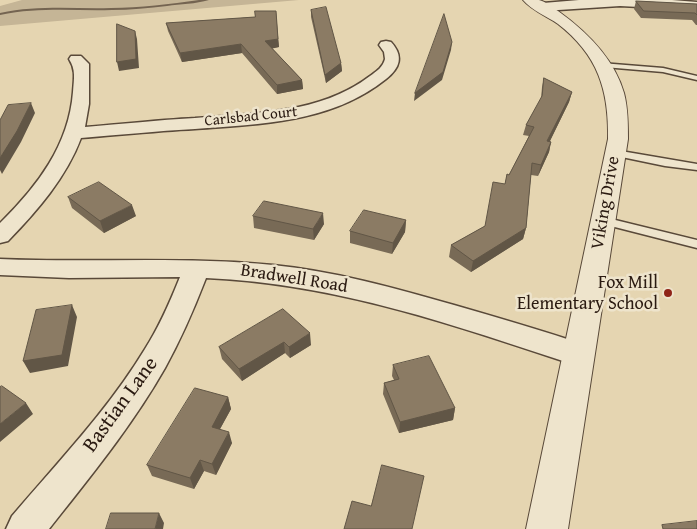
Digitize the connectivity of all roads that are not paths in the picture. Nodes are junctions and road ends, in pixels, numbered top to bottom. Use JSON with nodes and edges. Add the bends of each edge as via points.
{"nodes":[{"id":1,"x":536,"y":4,"type":"edge"},
{"id":2,"x":697,"y":6,"type":"edge"},
{"id":3,"x":386,"y":45,"type":"dead end"},
{"id":4,"x":76,"y":60,"type":"dead end"},
{"id":5,"x":604,"y":65,"type":"junction"},
{"id":6,"x":697,"y":78,"type":"edge"},
{"id":7,"x":74,"y":133,"type":"junction"},
{"id":8,"x":615,"y":153,"type":"junction"},
{"id":9,"x":697,"y":167,"type":"edge"},
{"id":10,"x":603,"y":221,"type":"junction"},
{"id":11,"x":0,"y":236,"type":"edge"},
{"id":12,"x":697,"y":244,"type":"edge"},
{"id":13,"x":0,"y":267,"type":"edge"},
{"id":14,"x":197,"y":268,"type":"junction"},
{"id":15,"x":578,"y":354,"type":"junction"},
{"id":16,"x":25,"y":529,"type":"edge"},
{"id":17,"x":547,"y":529,"type":"edge"}],
"edges":[{"from":1,"to":2,"type":"street","via":[[622,0]]},
{"from":1,"to":5,"type":"street","name":"Viking Drive","via":[[578,33]]},
{"from":3,"to":7,"type":"street","name":"Carlsbad Court","via":[[393,55],[393,62],[381,76],[361,90],[319,108],[237,120]]},
{"from":4,"to":7,"type":"street","via":[[81,64],[82,72],[79,115]]},
{"from":5,"to":6,"type":"lane","via":[[663,70]]},
{"from":5,"to":8,"type":"street","name":"Viking Drive","via":[[616,94],[620,119]]},
{"from":7,"to":11,"type":"street","via":[[38,194]]},
{"from":8,"to":9,"type":"lane"},
{"from":8,"to":10,"type":"street","name":"Viking Drive"},
{"from":10,"to":12,"type":"lane"},
{"from":10,"to":15,"type":"street","name":"Viking Drive"},
{"from":13,"to":14,"type":"street","name":"Bradwell Road"},
{"from":14,"to":15,"type":"street","name":"Bradwell Road","via":[[276,274],[373,293]]},
{"from":14,"to":16,"type":"street","name":"Bastian Lane","via":[[156,359],[125,405]]},
{"from":15,"to":17,"type":"street","name":"Viking Drive"}]}
